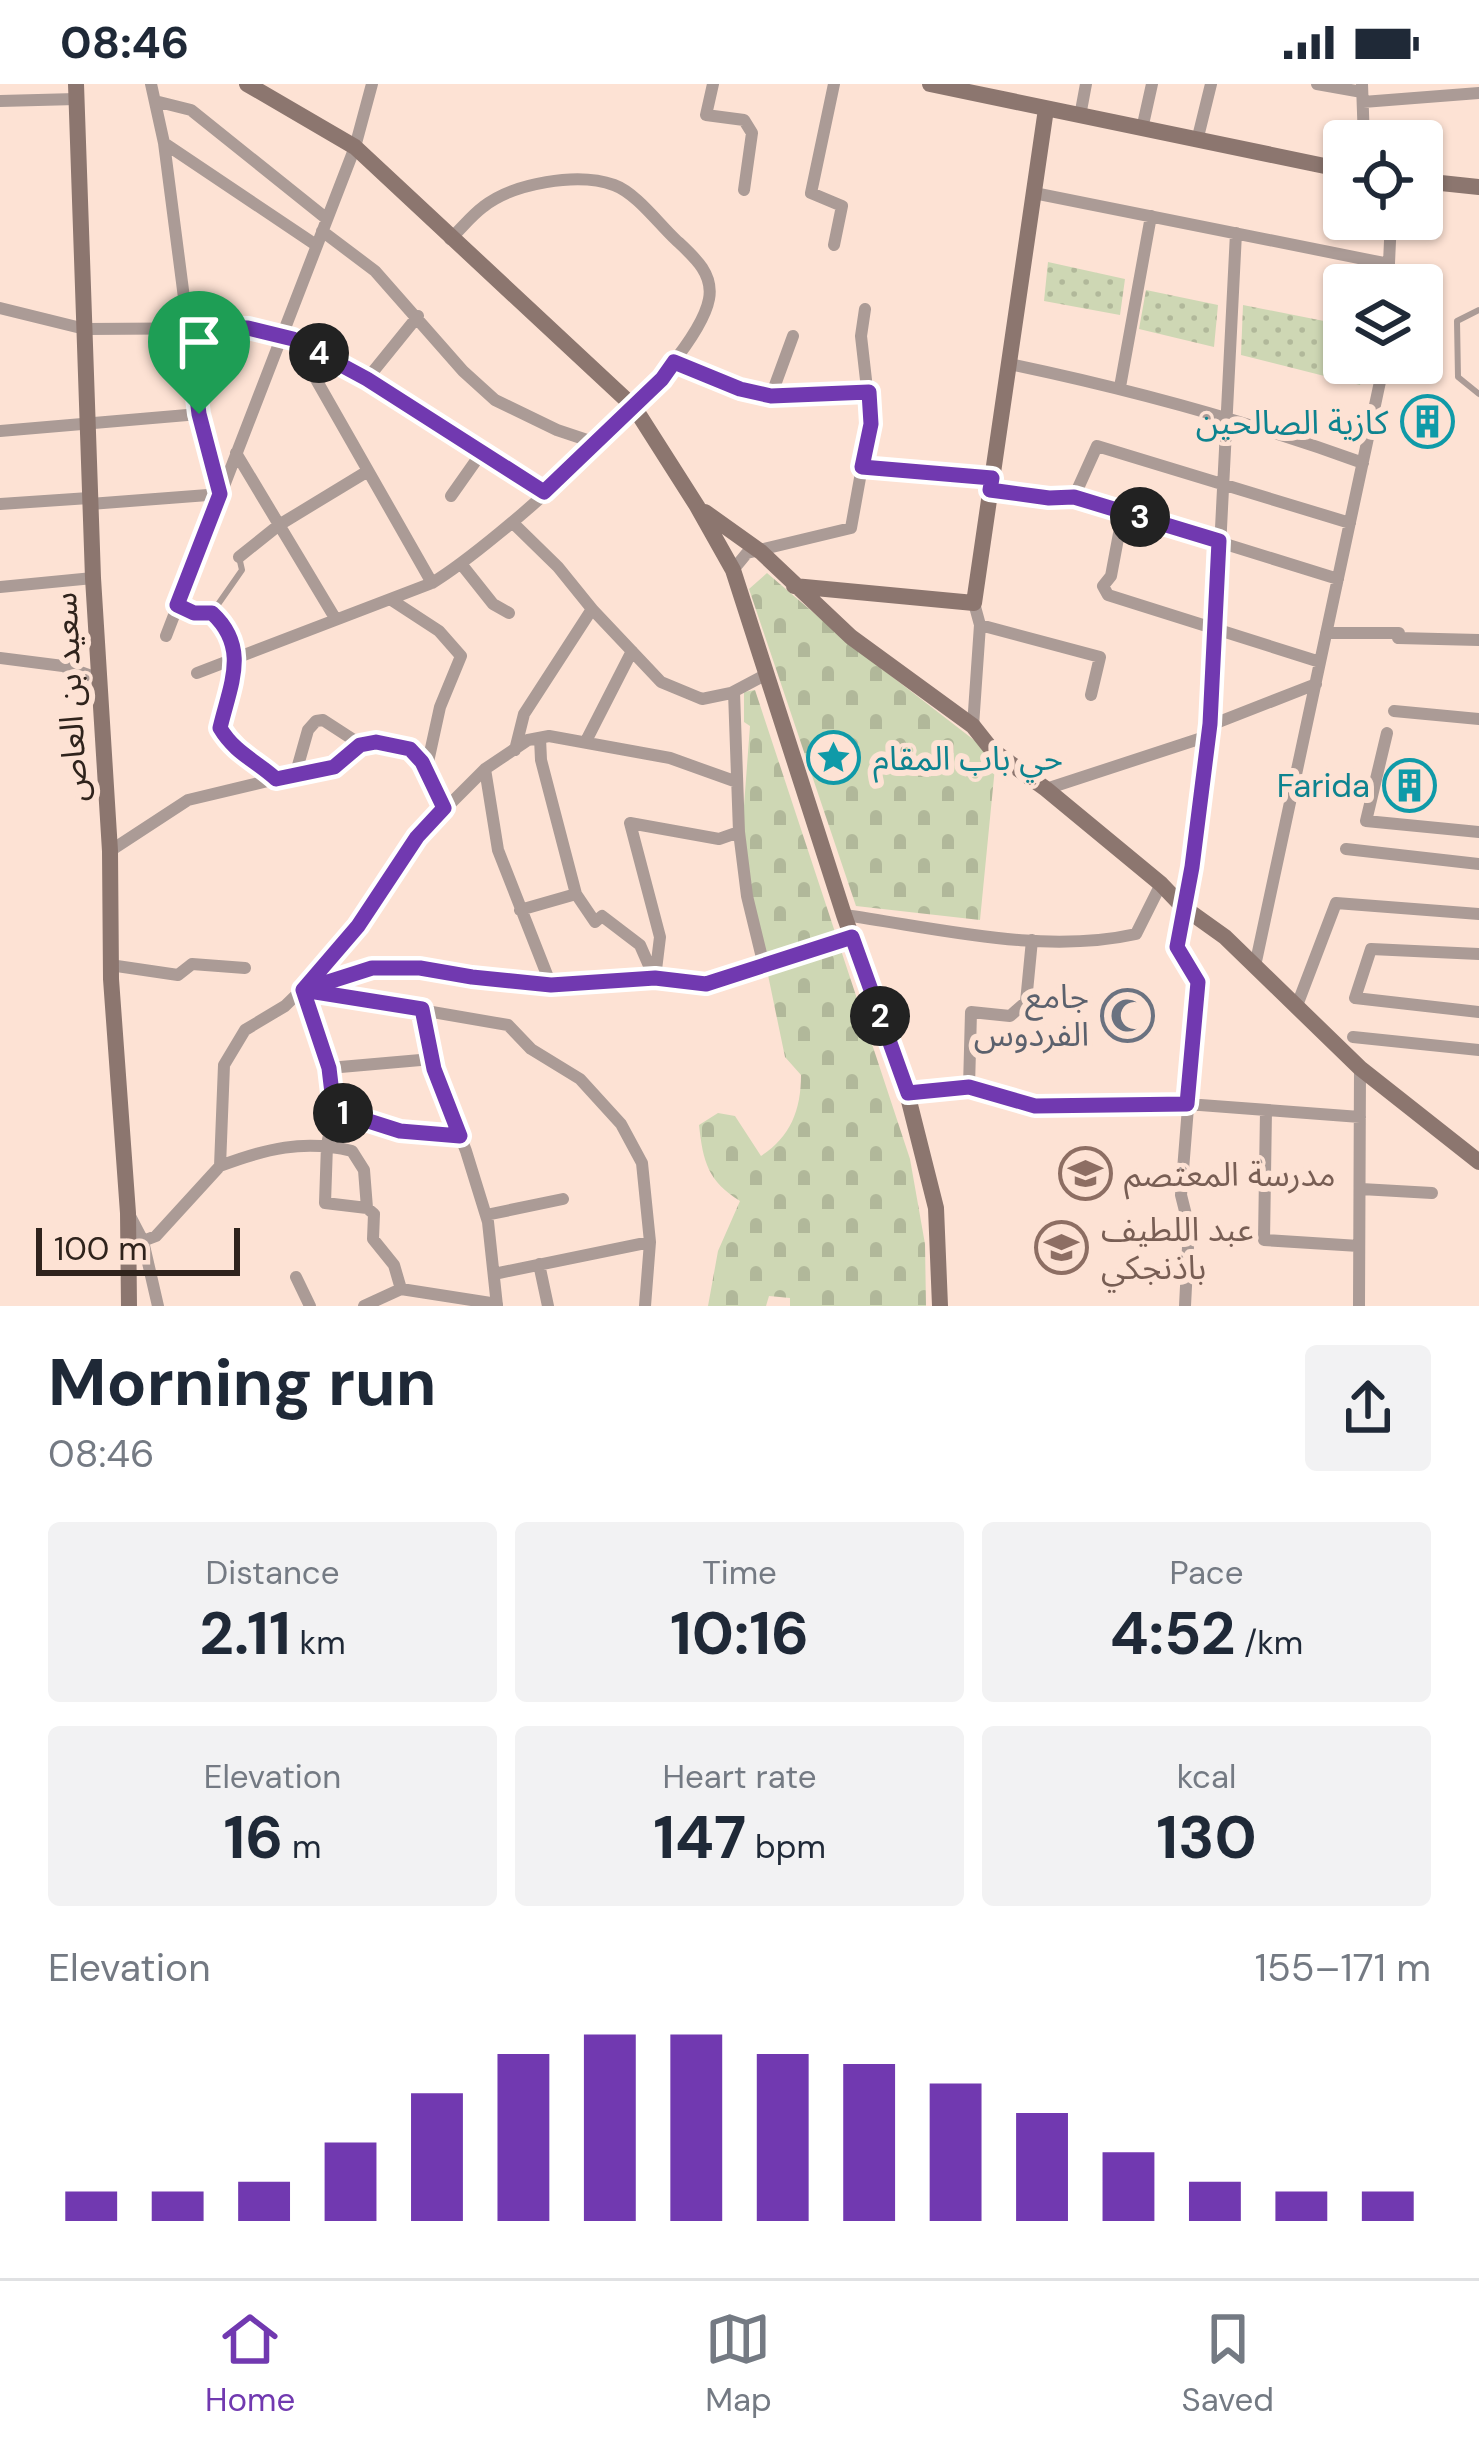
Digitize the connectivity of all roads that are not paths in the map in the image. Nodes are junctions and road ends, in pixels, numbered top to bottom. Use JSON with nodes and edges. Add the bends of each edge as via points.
{"nodes":[{"id":1,"x":151,"y":84,"type":"edge"},
{"id":2,"x":247,"y":84,"type":"edge"},
{"id":3,"x":372,"y":84,"type":"edge"},
{"id":4,"x":713,"y":84,"type":"edge"},
{"id":5,"x":834,"y":84,"type":"edge"},
{"id":6,"x":930,"y":84,"type":"edge"},
{"id":7,"x":1086,"y":84,"type":"edge"},
{"id":8,"x":1152,"y":84,"type":"edge"},
{"id":9,"x":1211,"y":84,"type":"edge"},
{"id":10,"x":1317,"y":84,"type":"edge"},
{"id":11,"x":76,"y":92,"type":"edge"},
{"id":12,"x":1005,"y":92,"type":"edge"},
{"id":13,"x":1362,"y":93,"type":"edge"},
{"id":14,"x":1479,"y":93,"type":"edge"},
{"id":15,"x":0,"y":101,"type":"edge"},
{"id":16,"x":155,"y":101,"type":"junction"},
{"id":17,"x":1046,"y":109,"type":"junction"},
{"id":18,"x":1081,"y":116,"type":"junction"},
{"id":19,"x":1142,"y":129,"type":"junction"},
{"id":20,"x":1197,"y":141,"type":"junction"},
{"id":21,"x":164,"y":143,"type":"junction"},
{"id":22,"x":355,"y":147,"type":"junction"},
{"id":23,"x":1323,"y":166,"type":"edge"},
{"id":24,"x":1443,"y":183,"type":"edge"},
{"id":25,"x":1479,"y":187,"type":"edge"},
{"id":26,"x":744,"y":190,"type":"dead end"},
{"id":27,"x":1034,"y":193,"type":"junction"},
{"id":28,"x":1151,"y":216,"type":"junction"},
{"id":29,"x":324,"y":225,"type":"junction"},
{"id":30,"x":1236,"y":233,"type":"junction"},
{"id":31,"x":450,"y":239,"type":"junction"},
{"id":32,"x":1390,"y":240,"type":"edge"},
{"id":33,"x":316,"y":245,"type":"junction"},
{"id":34,"x":834,"y":245,"type":"dead end"},
{"id":35,"x":1389,"y":264,"type":"joint"},
{"id":36,"x":0,"y":308,"type":"edge"},
{"id":37,"x":865,"y":309,"type":"dead end"},
{"id":38,"x":1479,"y":310,"type":"edge"},
{"id":39,"x":418,"y":316,"type":"junction"},
{"id":40,"x":188,"y":327,"type":"junction"},
{"id":41,"x":85,"y":329,"type":"junction"},
{"id":42,"x":288,"y":336,"type":"junction"},
{"id":43,"x":794,"y":336,"type":"dead end"},
{"id":44,"x":674,"y":362,"type":"junction"},
{"id":45,"x":1009,"y":364,"type":"junction"},
{"id":46,"x":367,"y":379,"type":"junction"},
{"id":47,"x":1380,"y":384,"type":"edge"},
{"id":48,"x":1120,"y":387,"type":"junction"},
{"id":49,"x":869,"y":392,"type":"junction"},
{"id":50,"x":1479,"y":394,"type":"edge"},
{"id":51,"x":771,"y":396,"type":"junction"},
{"id":52,"x":634,"y":407,"type":"junction"},
{"id":53,"x":199,"y":414,"type":"junction"},
{"id":54,"x":1226,"y":418,"type":"junction"},
{"id":55,"x":88,"y":422,"type":"junction"},
{"id":56,"x":0,"y":431,"type":"edge"},
{"id":57,"x":596,"y":443,"type":"junction"},
{"id":58,"x":482,"y":452,"type":"junction"},
{"id":59,"x":236,"y":453,"type":"junction"},
{"id":60,"x":1363,"y":463,"type":"junction"},
{"id":61,"x":862,"y":467,"type":"junction"},
{"id":62,"x":368,"y":471,"type":"junction"},
{"id":63,"x":1222,"y":483,"type":"junction"},
{"id":64,"x":991,"y":484,"type":"junction"},
{"id":65,"x":544,"y":492,"type":"junction"},
{"id":66,"x":220,"y":494,"type":"junction"},
{"id":67,"x":451,"y":496,"type":"dead end"},
{"id":68,"x":1074,"y":497,"type":"junction"},
{"id":69,"x":90,"y":501,"type":"junction"},
{"id":70,"x":0,"y":504,"type":"edge"},
{"id":71,"x":697,"y":506,"type":"junction"},
{"id":72,"x":1123,"y":512,"type":"junction"},
{"id":73,"x":514,"y":524,"type":"junction"},
{"id":74,"x":1350,"y":524,"type":"junction"},
{"id":75,"x":279,"y":525,"type":"junction"},
{"id":76,"x":1219,"y":541,"type":"junction"},
{"id":77,"x":761,"y":552,"type":"junction"},
{"id":78,"x":238,"y":557,"type":"joint"},
{"id":79,"x":462,"y":565,"type":"junction"},
{"id":80,"x":733,"y":570,"type":"junction"},
{"id":81,"x":93,"y":578,"type":"junction"},
{"id":82,"x":1338,"y":579,"type":"junction"},
{"id":83,"x":432,"y":583,"type":"junction"},
{"id":84,"x":793,"y":585,"type":"junction"},
{"id":85,"x":0,"y":587,"type":"edge"},
{"id":86,"x":390,"y":599,"type":"junction"},
{"id":87,"x":974,"y":603,"type":"junction"},
{"id":88,"x":177,"y":605,"type":"junction"},
{"id":89,"x":592,"y":610,"type":"junction"},
{"id":90,"x":212,"y":613,"type":"junction"},
{"id":91,"x":509,"y":613,"type":"dead end"},
{"id":92,"x":335,"y":618,"type":"junction"},
{"id":93,"x":980,"y":625,"type":"junction"},
{"id":94,"x":1214,"y":628,"type":"junction"},
{"id":95,"x":1326,"y":633,"type":"junction"},
{"id":96,"x":166,"y":636,"type":"dead end"},
{"id":97,"x":1479,"y":640,"type":"edge"},
{"id":98,"x":632,"y":651,"type":"junction"},
{"id":99,"x":0,"y":658,"type":"edge"},
{"id":100,"x":234,"y":658,"type":"junction"},
{"id":101,"x":1320,"y":662,"type":"junction"},
{"id":102,"x":197,"y":673,"type":"dead end"},
{"id":103,"x":765,"y":675,"type":"junction"},
{"id":104,"x":97,"y":678,"type":"junction"},
{"id":105,"x":1316,"y":684,"type":"junction"},
{"id":106,"x":734,"y":692,"type":"junction"},
{"id":107,"x":1091,"y":695,"type":"dead end"},
{"id":108,"x":1394,"y":711,"type":"dead end"},
{"id":109,"x":1479,"y":719,"type":"edge"},
{"id":110,"x":973,"y":726,"type":"junction"},
{"id":111,"x":1209,"y":730,"type":"junction"},
{"id":112,"x":1387,"y":733,"type":"dead end"},
{"id":113,"x":540,"y":738,"type":"junction"},
{"id":114,"x":586,"y":741,"type":"junction"},
{"id":115,"x":360,"y":745,"type":"junction"},
{"id":116,"x":515,"y":751,"type":"junction"},
{"id":117,"x":485,"y":770,"type":"junction"},
{"id":118,"x":426,"y":771,"type":"junction"},
{"id":119,"x":295,"y":776,"type":"junction"},
{"id":120,"x":276,"y":779,"type":"junction"},
{"id":121,"x":737,"y":782,"type":"junction"},
{"id":122,"x":1046,"y":788,"type":"junction"},
{"id":123,"x":444,"y":808,"type":"junction"},
{"id":124,"x":740,"y":832,"type":"junction"},
{"id":125,"x":1479,"y":832,"type":"edge"},
{"id":126,"x":1346,"y":849,"type":"dead end"},
{"id":127,"x":110,"y":851,"type":"junction"},
{"id":128,"x":1479,"y":864,"type":"edge"},
{"id":129,"x":1161,"y":884,"type":"junction"},
{"id":130,"x":576,"y":894,"type":"junction"},
{"id":131,"x":1183,"y":907,"type":"junction"},
{"id":132,"x":520,"y":910,"type":"junction"},
{"id":133,"x":1479,"y":914,"type":"edge"},
{"id":134,"x":844,"y":915,"type":"junction"},
{"id":135,"x":852,"y":937,"type":"junction"},
{"id":136,"x":1032,"y":940,"type":"junction"},
{"id":137,"x":1479,"y":954,"type":"edge"},
{"id":138,"x":110,"y":965,"type":"junction"},
{"id":139,"x":764,"y":966,"type":"junction"},
{"id":140,"x":1255,"y":966,"type":"junction"},
{"id":141,"x":245,"y":968,"type":"dead end"},
{"id":142,"x":655,"y":978,"type":"junction"},
{"id":143,"x":551,"y":985,"type":"junction"},
{"id":144,"x":303,"y":990,"type":"junction"},
{"id":145,"x":1296,"y":1008,"type":"junction"},
{"id":146,"x":422,"y":1009,"type":"junction"},
{"id":147,"x":1479,"y":1012,"type":"edge"},
{"id":148,"x":1353,"y":1037,"type":"dead end"},
{"id":149,"x":1479,"y":1050,"type":"edge"},
{"id":150,"x":432,"y":1059,"type":"junction"},
{"id":151,"x":329,"y":1068,"type":"junction"},
{"id":152,"x":1360,"y":1068,"type":"junction"},
{"id":153,"x":969,"y":1087,"type":"junction"},
{"id":154,"x":908,"y":1093,"type":"junction"},
{"id":155,"x":1187,"y":1104,"type":"junction"},
{"id":156,"x":334,"y":1110,"type":"junction"},
{"id":157,"x":1266,"y":1110,"type":"junction"},
{"id":158,"x":1360,"y":1117,"type":"junction"},
{"id":159,"x":460,"y":1136,"type":"junction"},
{"id":160,"x":327,"y":1144,"type":"junction"},
{"id":161,"x":1479,"y":1162,"type":"edge"},
{"id":162,"x":220,"y":1166,"type":"junction"},
{"id":163,"x":1361,"y":1190,"type":"junction"},
{"id":164,"x":1432,"y":1192,"type":"dead end"},
{"id":165,"x":563,"y":1199,"type":"dead end"},
{"id":166,"x":367,"y":1208,"type":"junction"},
{"id":167,"x":128,"y":1213,"type":"junction"},
{"id":168,"x":486,"y":1215,"type":"junction"},
{"id":169,"x":143,"y":1240,"type":"junction"},
{"id":170,"x":650,"y":1242,"type":"junction"},
{"id":171,"x":1360,"y":1246,"type":"junction"},
{"id":172,"x":539,"y":1264,"type":"junction"},
{"id":173,"x":494,"y":1274,"type":"junction"},
{"id":174,"x":296,"y":1277,"type":"dead end"},
{"id":175,"x":400,"y":1289,"type":"junction"},
{"id":176,"x":497,"y":1305,"type":"edge"},
{"id":177,"x":129,"y":1306,"type":"edge"},
{"id":178,"x":158,"y":1306,"type":"edge"},
{"id":179,"x":310,"y":1306,"type":"edge"},
{"id":180,"x":364,"y":1306,"type":"edge"},
{"id":181,"x":548,"y":1306,"type":"edge"},
{"id":182,"x":646,"y":1306,"type":"edge"},
{"id":183,"x":940,"y":1306,"type":"edge"},
{"id":184,"x":1185,"y":1306,"type":"edge"},
{"id":185,"x":1359,"y":1306,"type":"edge"}],
"edges":[{"from":1,"to":16,"type":"street"},
{"from":2,"to":22,"type":"main road"},
{"from":3,"to":22,"type":"street"},
{"from":4,"to":26,"type":"street","via":[[706,116],[745,120],[752,134]]},
{"from":5,"to":34,"type":"street","via":[[811,194],[842,206]]},
{"from":6,"to":12,"type":"main road"},
{"from":7,"to":18,"type":"street"},
{"from":8,"to":19,"type":"street"},
{"from":9,"to":20,"type":"street"},
{"from":10,"to":13,"type":"street"},
{"from":11,"to":15,"type":"street"},
{"from":11,"to":41,"type":"main road","name":"سعيد بن العاص"},
{"from":12,"to":17,"type":"main road"},
{"from":13,"to":14,"type":"street"},
{"from":16,"to":21,"type":"street"},
{"from":16,"to":29,"type":"street","via":[[190,110]]},
{"from":17,"to":18,"type":"main road"},
{"from":17,"to":27,"type":"main road"},
{"from":18,"to":19,"type":"main road"},
{"from":19,"to":20,"type":"main road"},
{"from":20,"to":23,"type":"main road"},
{"from":21,"to":33,"type":"street"},
{"from":21,"to":40,"type":"street"},
{"from":22,"to":29,"type":"street"},
{"from":22,"to":31,"type":"main road"},
{"from":24,"to":25,"type":"main road"},
{"from":27,"to":28,"type":"street"},
{"from":27,"to":45,"type":"main road"},
{"from":28,"to":30,"type":"street"},
{"from":28,"to":48,"type":"street"},
{"from":29,"to":33,"type":"street"},
{"from":29,"to":39,"type":"street"},
{"from":30,"to":35,"type":"street"},
{"from":30,"to":54,"type":"street"},
{"from":31,"to":44,"type":"street","via":[[485,205],[520,189],[573,180],[616,185],[702,265],[710,295],[704,316]]},
{"from":31,"to":52,"type":"main road"},
{"from":32,"to":35,"type":"street"},
{"from":33,"to":42,"type":"street"},
{"from":36,"to":41,"type":"street"},
{"from":37,"to":49,"type":"street"},
{"from":38,"to":50,"type":"lane","via":[[1457,321],[1458,377]]},
{"from":39,"to":46,"type":"street"},
{"from":39,"to":57,"type":"street","via":[[495,400]]},
{"from":40,"to":41,"type":"street"},
{"from":40,"to":42,"type":"street"},
{"from":40,"to":53,"type":"street"},
{"from":41,"to":55,"type":"main road","name":"سعيد بن العاص"},
{"from":42,"to":46,"type":"street"},
{"from":42,"to":59,"type":"street"},
{"from":42,"to":62,"type":"street"},
{"from":43,"to":51,"type":"street"},
{"from":44,"to":51,"type":"street"},
{"from":44,"to":52,"type":"street"},
{"from":45,"to":48,"type":"street"},
{"from":45,"to":64,"type":"main road"},
{"from":46,"to":58,"type":"street"},
{"from":47,"to":60,"type":"street"},
{"from":48,"to":54,"type":"street"},
{"from":49,"to":51,"type":"street"},
{"from":49,"to":61,"type":"street"},
{"from":52,"to":57,"type":"street"},
{"from":52,"to":71,"type":"main road"},
{"from":53,"to":55,"type":"street"},
{"from":53,"to":66,"type":"street"},
{"from":54,"to":60,"type":"street"},
{"from":54,"to":63,"type":"street"},
{"from":55,"to":56,"type":"street"},
{"from":55,"to":69,"type":"main road","name":"سعيد بن العاص"},
{"from":57,"to":65,"type":"street"},
{"from":58,"to":65,"type":"street"},
{"from":58,"to":67,"type":"street"},
{"from":59,"to":66,"type":"street"},
{"from":59,"to":75,"type":"street"},
{"from":60,"to":74,"type":"street"},
{"from":61,"to":64,"type":"street"},
{"from":61,"to":77,"type":"street","via":[[851,528]]},
{"from":62,"to":75,"type":"street"},
{"from":62,"to":83,"type":"street"},
{"from":63,"to":68,"type":"street","via":[[1097,446]]},
{"from":63,"to":74,"type":"street"},
{"from":63,"to":76,"type":"street"},
{"from":64,"to":68,"type":"street"},
{"from":64,"to":87,"type":"main road"},
{"from":65,"to":73,"type":"street"},
{"from":66,"to":69,"type":"street"},
{"from":66,"to":88,"type":"street"},
{"from":68,"to":72,"type":"street"},
{"from":69,"to":70,"type":"street"},
{"from":69,"to":81,"type":"main road","name":"سعيد بن العاص"},
{"from":71,"to":77,"type":"main road"},
{"from":71,"to":80,"type":"main road"},
{"from":72,"to":76,"type":"street"},
{"from":72,"to":94,"type":"street","via":[[1103,586],[1108,595]]},
{"from":73,"to":79,"type":"street"},
{"from":73,"to":89,"type":"street"},
{"from":74,"to":82,"type":"street"},
{"from":75,"to":78,"type":"street"},
{"from":75,"to":92,"type":"street"},
{"from":76,"to":82,"type":"street"},
{"from":76,"to":94,"type":"street"},
{"from":77,"to":80,"type":"street","via":[[747,553]]},
{"from":77,"to":84,"type":"main road"},
{"from":78,"to":90,"type":"lane","via":[[242,570]]},
{"from":79,"to":83,"type":"street"},
{"from":79,"to":91,"type":"street"},
{"from":80,"to":103,"type":"main road"},
{"from":81,"to":85,"type":"street"},
{"from":81,"to":104,"type":"main road","name":"سعيد بن العاص"},
{"from":82,"to":95,"type":"street"},
{"from":83,"to":86,"type":"street"},
{"from":84,"to":87,"type":"main road"},
{"from":84,"to":110,"type":"main road"},
{"from":86,"to":92,"type":"street"},
{"from":86,"to":118,"type":"street","via":[[461,656]]},
{"from":87,"to":93,"type":"street"},
{"from":88,"to":90,"type":"lane"},
{"from":88,"to":96,"type":"street"},
{"from":89,"to":98,"type":"street"},
{"from":89,"to":116,"type":"street","via":[[524,715]]},
{"from":90,"to":100,"type":"lane","via":[[227,627]]},
{"from":92,"to":100,"type":"street"},
{"from":93,"to":107,"type":"street","via":[[1100,657]]},
{"from":93,"to":110,"type":"street"},
{"from":94,"to":101,"type":"street"},
{"from":94,"to":111,"type":"street"},
{"from":95,"to":97,"type":"street"},
{"from":95,"to":101,"type":"street"},
{"from":98,"to":106,"type":"street","via":[[681,691],[702,699]]},
{"from":98,"to":114,"type":"street"},
{"from":99,"to":104,"type":"street"},
{"from":100,"to":102,"type":"street"},
{"from":100,"to":120,"type":"street","via":[[220,728],[234,752]]},
{"from":101,"to":105,"type":"street"},
{"from":103,"to":106,"type":"street"},
{"from":103,"to":134,"type":"main road"},
{"from":104,"to":127,"type":"main road","name":"سعيد بن العاص"},
{"from":105,"to":111,"type":"street"},
{"from":105,"to":140,"type":"street"},
{"from":106,"to":121,"type":"street"},
{"from":108,"to":109,"type":"street"},
{"from":110,"to":122,"type":"main road"},
{"from":111,"to":122,"type":"street"},
{"from":111,"to":131,"type":"street"},
{"from":112,"to":125,"type":"street","via":[[1366,821]]},
{"from":113,"to":114,"type":"street"},
{"from":113,"to":116,"type":"street"},
{"from":113,"to":130,"type":"street"},
{"from":114,"to":121,"type":"street"},
{"from":115,"to":118,"type":"street","via":[[410,749]]},
{"from":115,"to":119,"type":"street","via":[[334,767]]},
{"from":115,"to":119,"type":"street","via":[[316,721]]},
{"from":116,"to":117,"type":"street"},
{"from":117,"to":123,"type":"street"},
{"from":117,"to":132,"type":"street","via":[[498,850]]},
{"from":118,"to":123,"type":"street"},
{"from":119,"to":120,"type":"street"},
{"from":120,"to":127,"type":"street","via":[[188,800]]},
{"from":121,"to":124,"type":"street"},
{"from":122,"to":129,"type":"main road"},
{"from":123,"to":144,"type":"street"},
{"from":124,"to":139,"type":"street"},
{"from":124,"to":142,"type":"street","via":[[719,839],[629,823],[660,938]]},
{"from":126,"to":128,"type":"street"},
{"from":127,"to":138,"type":"main road","name":"سعيد بن العاص"},
{"from":129,"to":131,"type":"main road"},
{"from":129,"to":136,"type":"street","via":[[1136,934]]},
{"from":130,"to":132,"type":"street"},
{"from":130,"to":142,"type":"street","via":[[595,922],[602,916],[640,945]]},
{"from":131,"to":140,"type":"main road"},
{"from":131,"to":155,"type":"street","via":[[1177,947],[1198,982]]},
{"from":132,"to":143,"type":"street"},
{"from":133,"to":145,"type":"street","via":[[1336,903]]},
{"from":134,"to":135,"type":"main road"},
{"from":134,"to":136,"type":"street"},
{"from":135,"to":139,"type":"street"},
{"from":135,"to":154,"type":"main road"},
{"from":136,"to":153,"type":"street","via":[[1027,1003],[1010,1016],[971,1012]]},
{"from":137,"to":147,"type":"street","via":[[1371,949],[1355,998]]},
{"from":138,"to":141,"type":"street","via":[[178,975],[191,964]]},
{"from":138,"to":167,"type":"main road","name":"سعيد بن العاص"},
{"from":139,"to":142,"type":"street","via":[[706,984]]},
{"from":140,"to":145,"type":"main road"},
{"from":142,"to":143,"type":"street"},
{"from":143,"to":144,"type":"street","via":[[372,968]]},
{"from":144,"to":146,"type":"street"},
{"from":144,"to":151,"type":"street"},
{"from":144,"to":162,"type":"street","via":[[245,1030],[224,1065]]},
{"from":145,"to":152,"type":"main road"},
{"from":146,"to":150,"type":"street"},
{"from":146,"to":170,"type":"street","via":[[508,1025],[580,1079],[622,1124],[642,1163]]},
{"from":148,"to":149,"type":"street"},
{"from":150,"to":151,"type":"street"},
{"from":150,"to":159,"type":"street"},
{"from":151,"to":156,"type":"street"},
{"from":152,"to":158,"type":"street"},
{"from":152,"to":161,"type":"main road"},
{"from":153,"to":154,"type":"street"},
{"from":153,"to":155,"type":"street","via":[[1035,1106]]},
{"from":154,"to":183,"type":"main road","via":[[936,1208]]},
{"from":155,"to":157,"type":"street"},
{"from":155,"to":184,"type":"street"},
{"from":156,"to":159,"type":"street","via":[[400,1131]]},
{"from":156,"to":160,"type":"street"},
{"from":157,"to":158,"type":"street"},
{"from":157,"to":171,"type":"street","via":[[1264,1240]]},
{"from":158,"to":163,"type":"street"},
{"from":159,"to":168,"type":"street"},
{"from":160,"to":162,"type":"street","via":[[271,1147]]},
{"from":160,"to":166,"type":"street","via":[[352,1151],[364,1170]]},
{"from":160,"to":166,"type":"street","via":[[325,1203]]},
{"from":162,"to":169,"type":"street","via":[[156,1236]]},
{"from":163,"to":164,"type":"street"},
{"from":163,"to":171,"type":"street"},
{"from":165,"to":168,"type":"street"},
{"from":166,"to":175,"type":"street","via":[[373,1239],[394,1265]]},
{"from":167,"to":169,"type":"street"},
{"from":167,"to":177,"type":"main road","name":"سعيد بن العاص"},
{"from":168,"to":173,"type":"street"},
{"from":169,"to":178,"type":"street"},
{"from":170,"to":172,"type":"street"},
{"from":170,"to":182,"type":"street"},
{"from":171,"to":185,"type":"street"},
{"from":172,"to":173,"type":"street"},
{"from":172,"to":181,"type":"street"},
{"from":173,"to":176,"type":"street"},
{"from":174,"to":179,"type":"street"},
{"from":175,"to":176,"type":"street"},
{"from":175,"to":180,"type":"street"}]}
